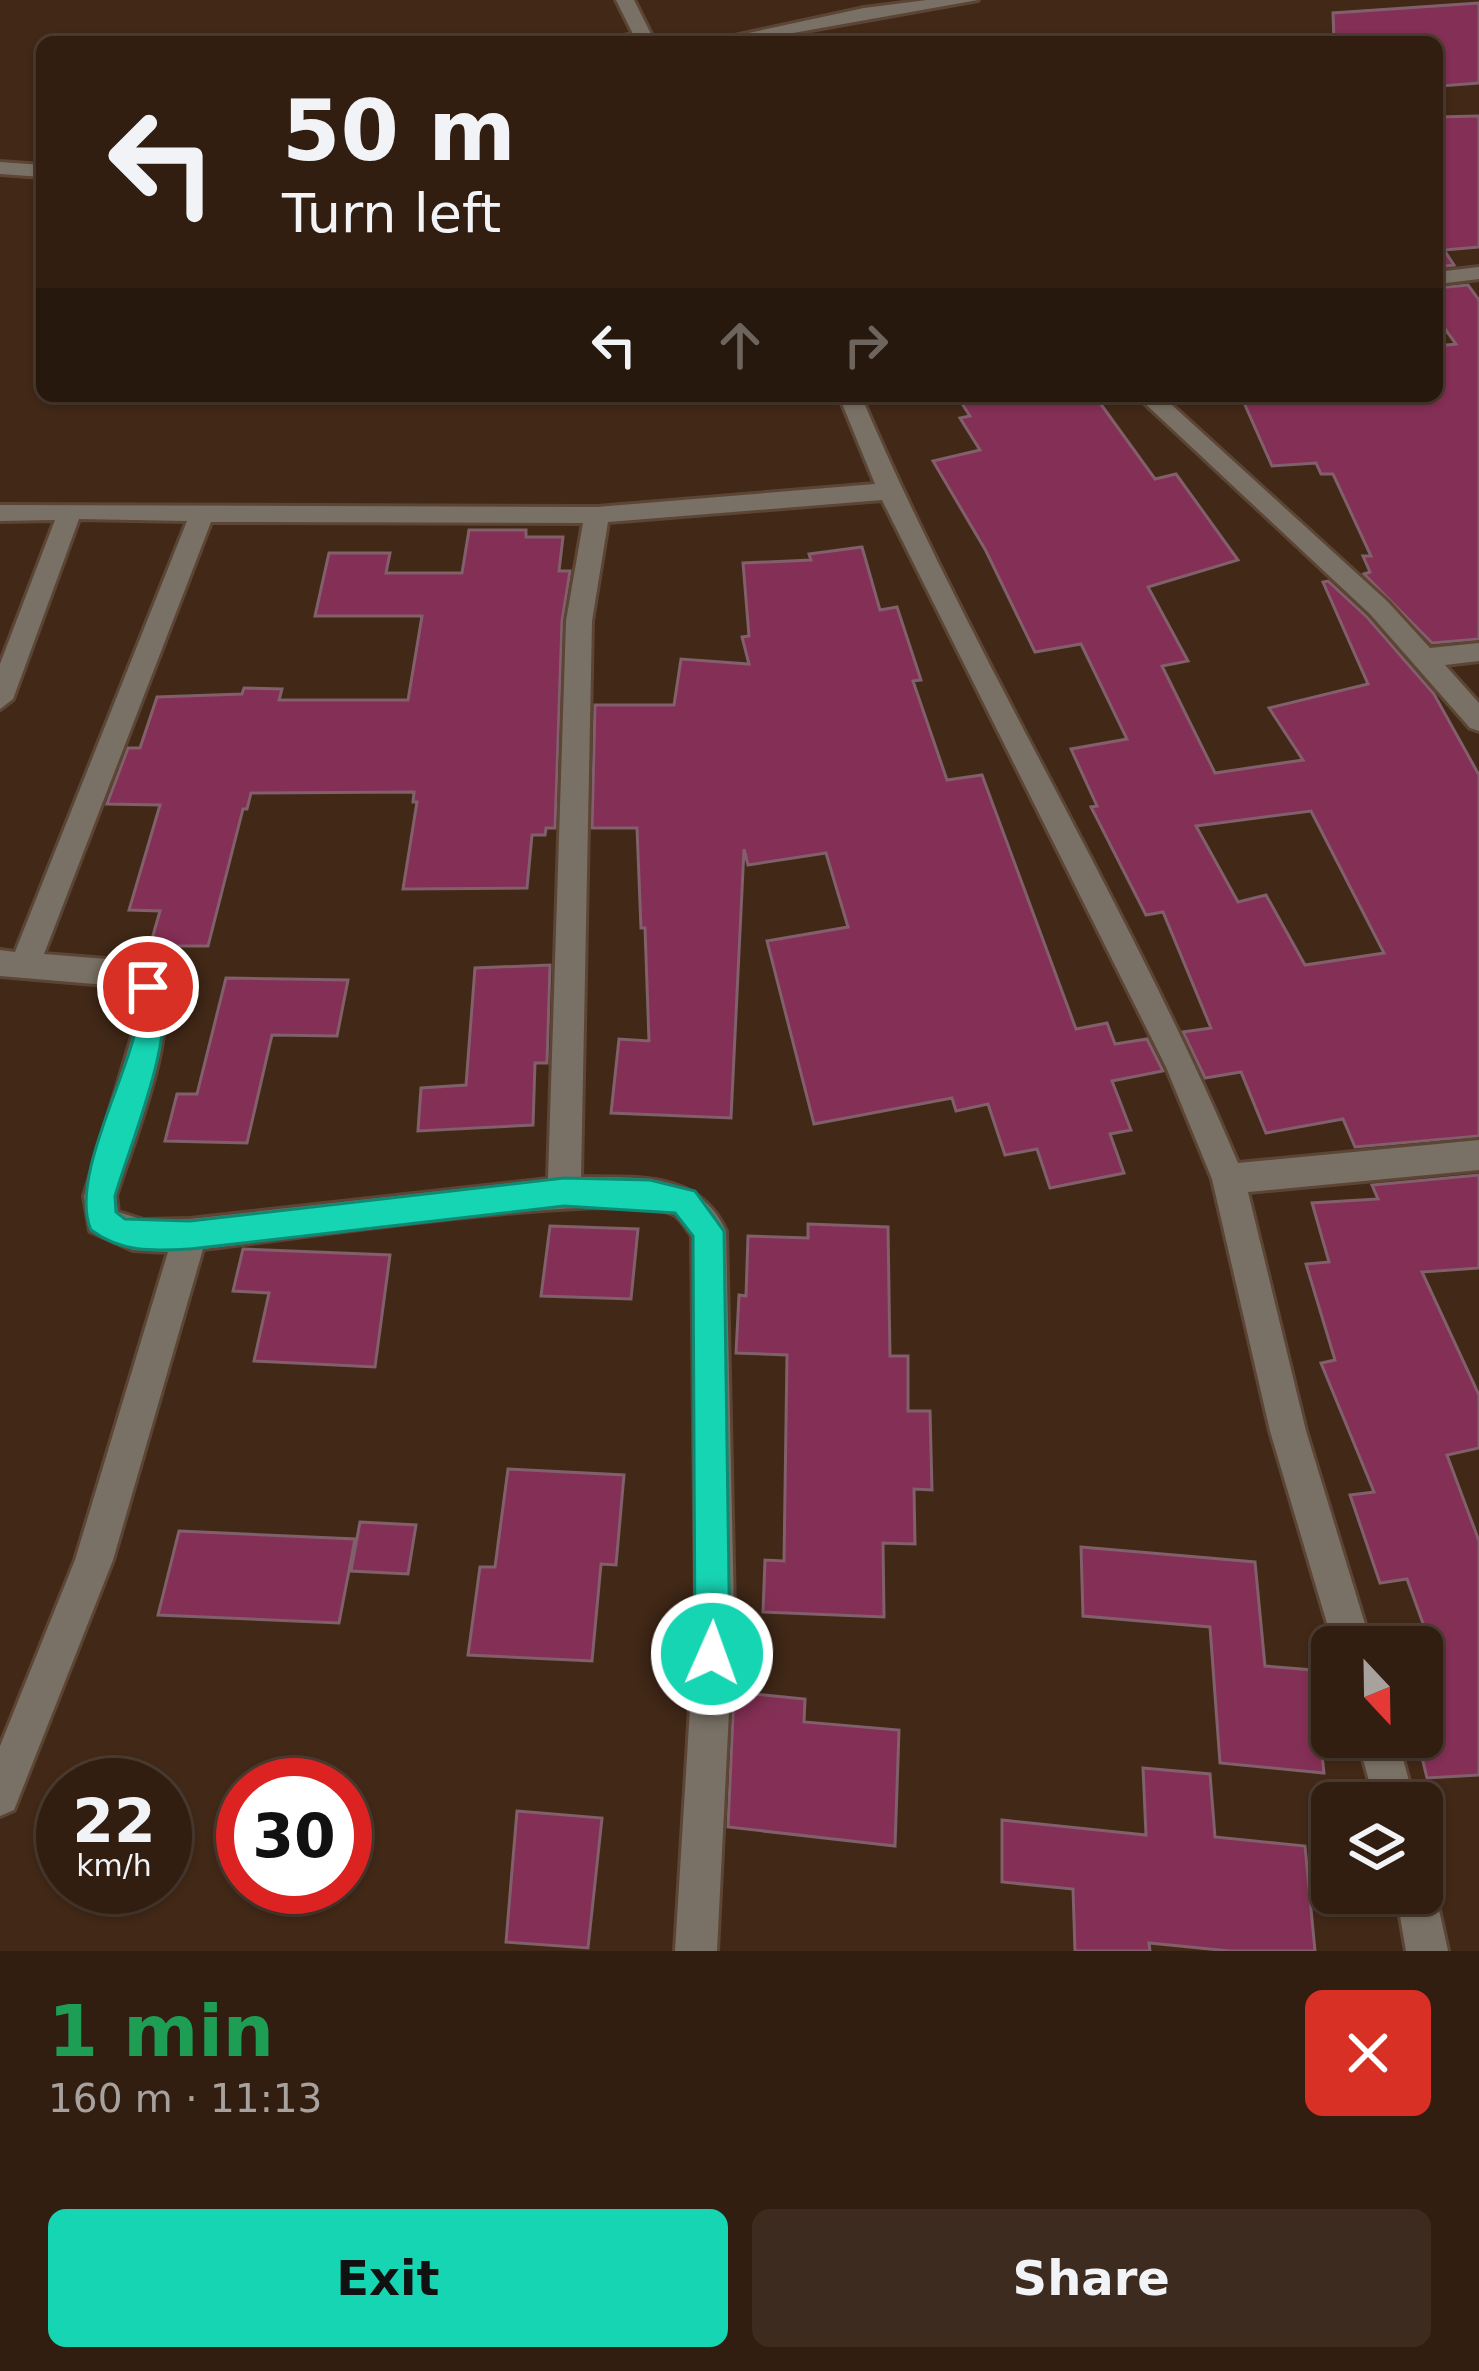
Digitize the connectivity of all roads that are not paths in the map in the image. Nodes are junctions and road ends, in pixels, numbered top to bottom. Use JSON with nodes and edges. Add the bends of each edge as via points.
{"nodes":[{"id":1,"x":625,"y":0,"type":"edge"},
{"id":2,"x":969,"y":0,"type":"edge"},
{"id":3,"x":643,"y":36,"type":"edge"},
{"id":4,"x":747,"y":36,"type":"edge"},
{"id":5,"x":0,"y":168,"type":"edge"},
{"id":6,"x":36,"y":171,"type":"edge"},
{"id":7,"x":1479,"y":274,"type":"edge"},
{"id":8,"x":1443,"y":277,"type":"edge"},
{"id":9,"x":853,"y":402,"type":"edge"},
{"id":10,"x":1155,"y":402,"type":"edge"},
{"id":11,"x":890,"y":491,"type":"junction"},
{"id":12,"x":70,"y":511,"type":"junction"},
{"id":13,"x":0,"y":513,"type":"edge"},
{"id":14,"x":202,"y":514,"type":"junction"},
{"id":15,"x":597,"y":515,"type":"junction"},
{"id":16,"x":1479,"y":652,"type":"edge"},
{"id":17,"x":1427,"y":658,"type":"junction"},
{"id":18,"x":0,"y":699,"type":"edge"},
{"id":19,"x":1479,"y":721,"type":"edge"},
{"id":20,"x":13,"y":963,"type":"edge"},
{"id":21,"x":1479,"y":1155,"type":"edge"},
{"id":22,"x":1228,"y":1179,"type":"junction"},
{"id":23,"x":564,"y":1192,"type":"junction"},
{"id":24,"x":190,"y":1235,"type":"junction"},
{"id":25,"x":1347,"y":1626,"type":"edge"},
{"id":26,"x":0,"y":1796,"type":"edge"},
{"id":27,"x":1421,"y":1914,"type":"edge"},
{"id":28,"x":696,"y":1951,"type":"edge"},
{"id":29,"x":1427,"y":1951,"type":"edge"}],
"edges":[{"from":1,"to":3,"type":"street"},
{"from":2,"to":4,"type":"street"},
{"from":5,"to":6,"type":"street"},
{"from":7,"to":8,"type":"street"},
{"from":9,"to":11,"type":"street"},
{"from":10,"to":17,"type":"street"},
{"from":11,"to":15,"type":"street"},
{"from":11,"to":22,"type":"street","via":[[1180,1063]]},
{"from":12,"to":13,"type":"street"},
{"from":12,"to":14,"type":"street"},
{"from":12,"to":18,"type":"street"},
{"from":14,"to":15,"type":"street"},
{"from":14,"to":20,"type":"street"},
{"from":15,"to":23,"type":"street","via":[[579,621]]},
{"from":16,"to":17,"type":"street"},
{"from":17,"to":19,"type":"street"},
{"from":20,"to":24,"type":"street","via":[[106,972],[148,987],[152,1020],[100,1196],[102,1220],[118,1232]]},
{"from":21,"to":22,"type":"street"},
{"from":22,"to":25,"type":"street","via":[[1288,1431]]},
{"from":23,"to":24,"type":"street"},
{"from":23,"to":28,"type":"street","via":[[684,1201],[709,1231],[715,1612]]},
{"from":24,"to":26,"type":"street","via":[[94,1560]]},
{"from":27,"to":29,"type":"street"}]}
